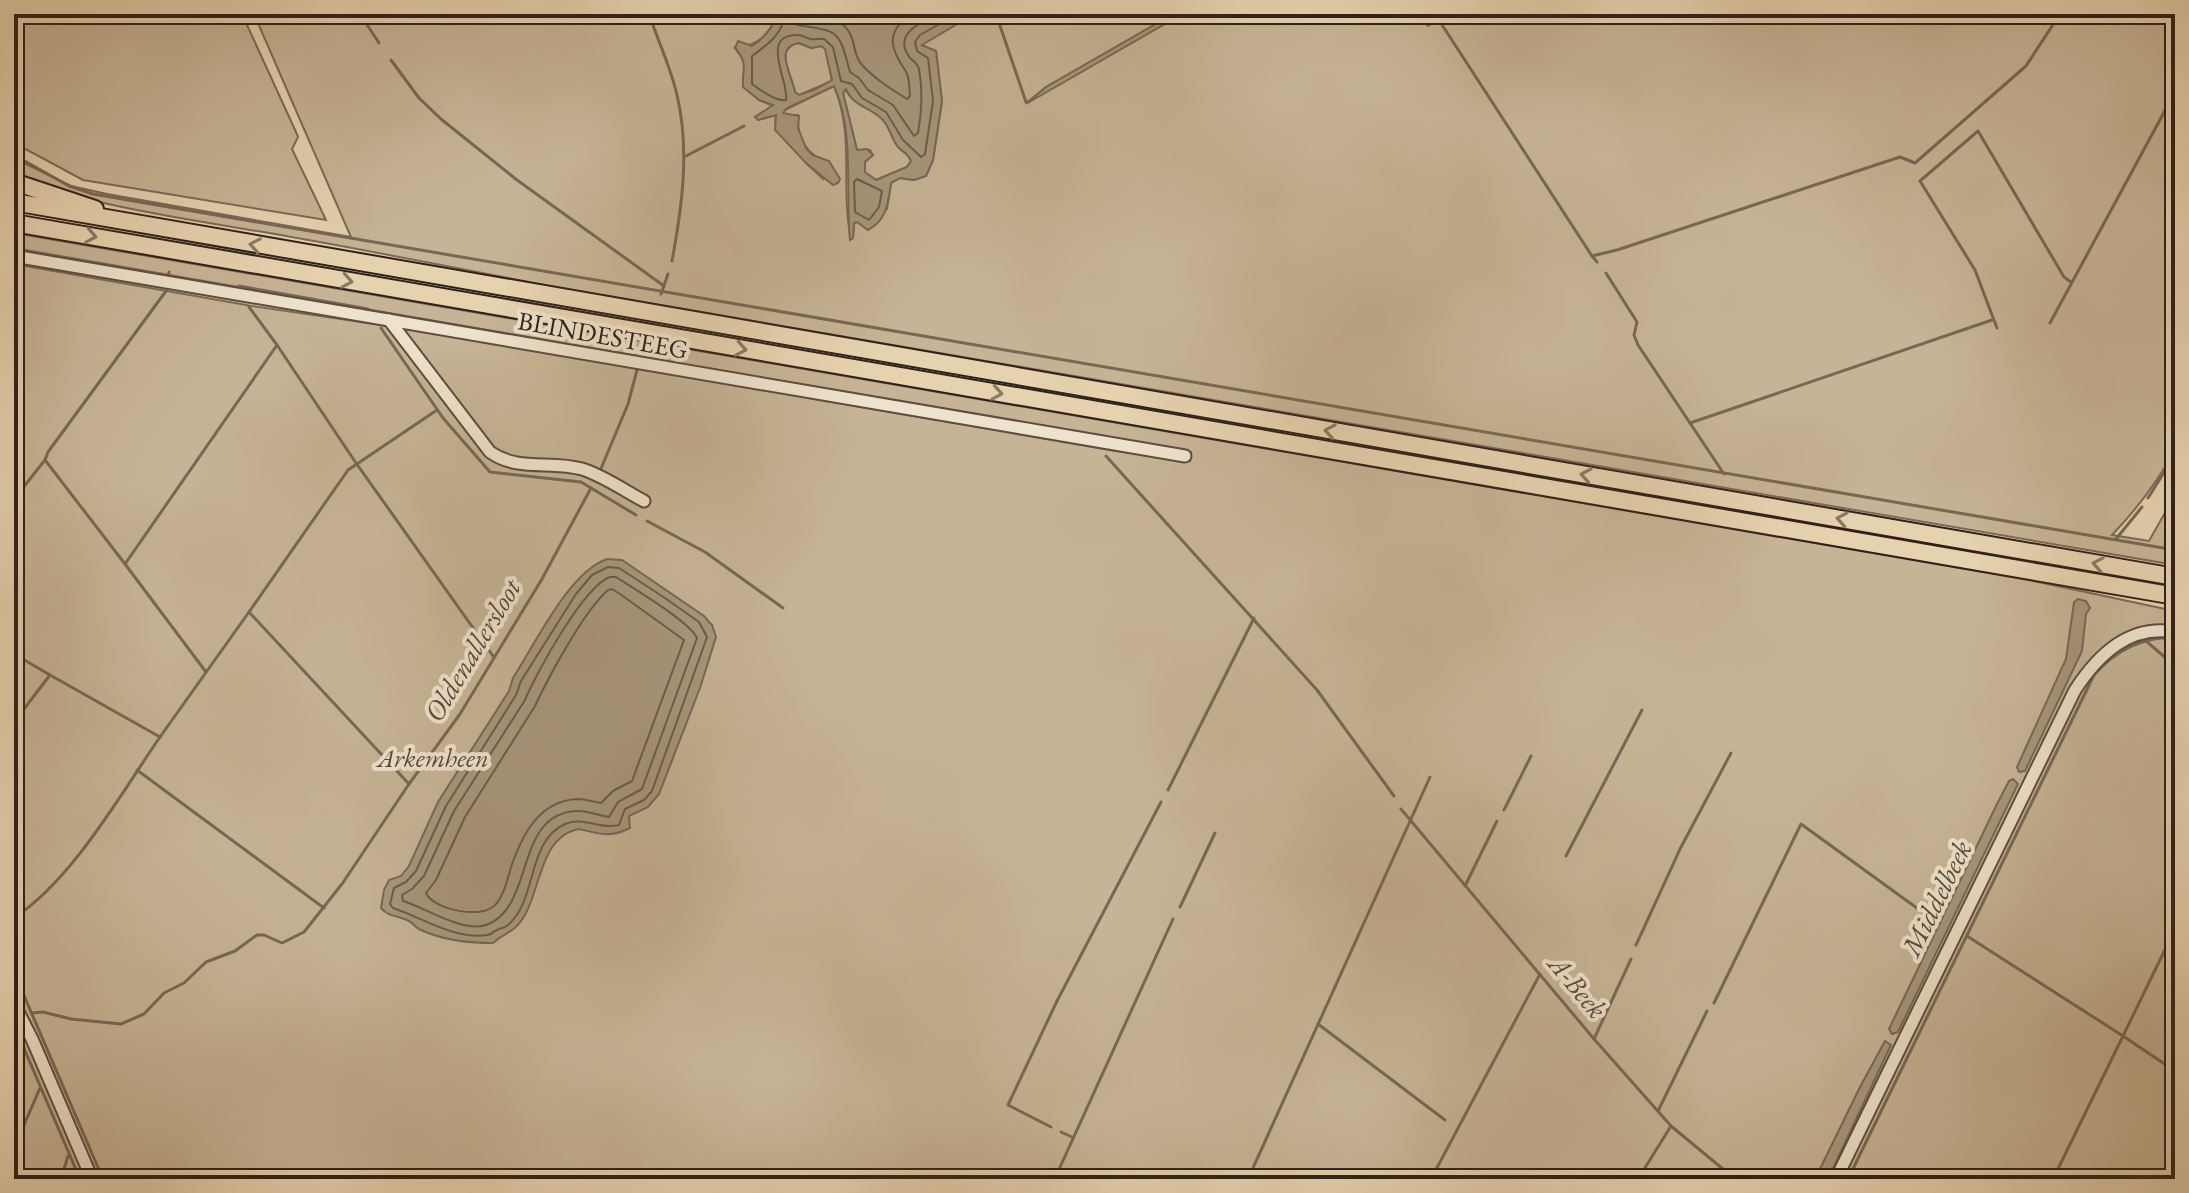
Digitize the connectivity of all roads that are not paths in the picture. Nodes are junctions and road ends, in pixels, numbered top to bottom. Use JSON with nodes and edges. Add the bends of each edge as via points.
{"nodes":[{"id":1,"x":14,"y":182,"type":"edge"},
{"id":2,"x":14,"y":202,"type":"edge"},
{"id":3,"x":14,"y":223,"type":"edge"},
{"id":4,"x":130,"y":224,"type":"junction"},
{"id":5,"x":14,"y":256,"type":"edge"},
{"id":6,"x":389,"y":320,"type":"junction"},
{"id":7,"x":1185,"y":456,"type":"dead end"},
{"id":8,"x":644,"y":501,"type":"dead end"},
{"id":9,"x":2175,"y":577,"type":"edge"},
{"id":10,"x":2175,"y":596,"type":"edge"},
{"id":11,"x":2175,"y":632,"type":"edge"},
{"id":12,"x":14,"y":1004,"type":"edge"},
{"id":13,"x":92,"y":1179,"type":"edge"},
{"id":14,"x":1836,"y":1179,"type":"edge"}],
"edges":[{"from":1,"to":4,"type":"highway"},
{"from":2,"to":4,"type":"highway"},
{"from":3,"to":10,"type":"highway","one_way":true},
{"from":9,"to":4,"type":"highway","one_way":true},
{"from":5,"to":6,"type":"street","name":"BLINDESTEEG"},
{"from":6,"to":7,"type":"street","name":"BLINDESTEEG"},
{"from":6,"to":8,"type":"street","via":[[501,460],[582,469]]},
{"from":11,"to":14,"type":"street","via":[[2149,632],[2121,641],[2102,654],[2075,690]]},
{"from":12,"to":13,"type":"street"}]}
